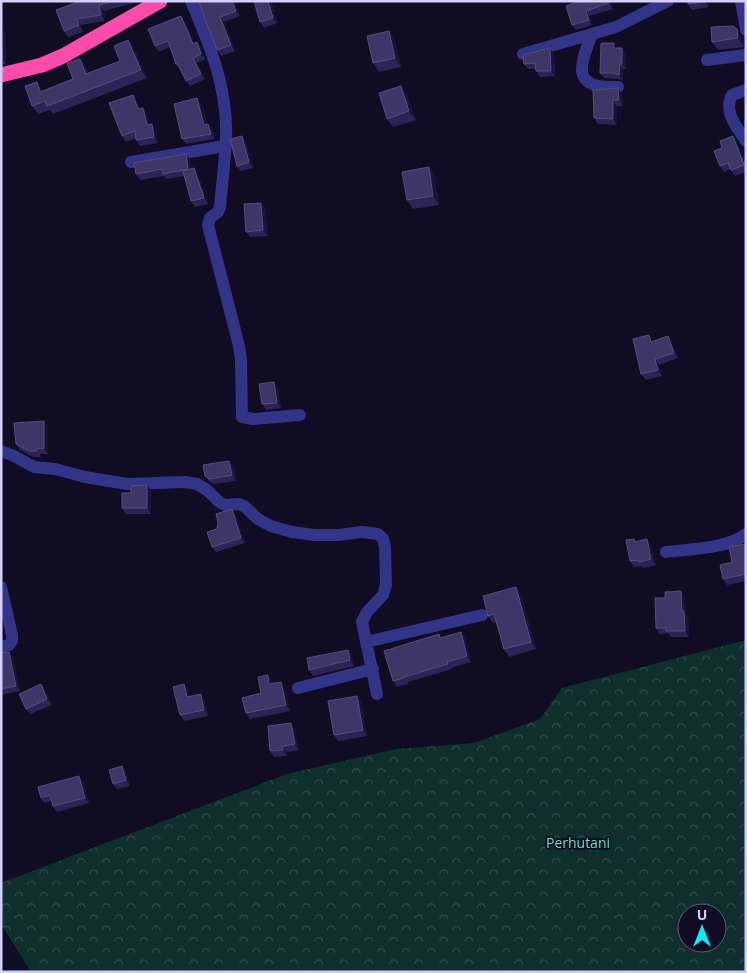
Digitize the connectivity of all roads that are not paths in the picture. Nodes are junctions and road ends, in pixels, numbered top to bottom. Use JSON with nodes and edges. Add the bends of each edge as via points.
{"nodes":[{"id":1,"x":160,"y":1,"type":"edge"},
{"id":2,"x":191,"y":1,"type":"edge"},
{"id":3,"x":668,"y":1,"type":"edge"},
{"id":4,"x":741,"y":1,"type":"edge"},
{"id":5,"x":746,"y":30,"type":"edge"},
{"id":6,"x":592,"y":34,"type":"junction"},
{"id":7,"x":523,"y":54,"type":"edge"},
{"id":8,"x":746,"y":54,"type":"edge"},
{"id":9,"x":707,"y":60,"type":"dead end"},
{"id":10,"x":1,"y":75,"type":"edge"},
{"id":11,"x":618,"y":87,"type":"edge"},
{"id":12,"x":746,"y":90,"type":"edge"},
{"id":13,"x":746,"y":141,"type":"edge"},
{"id":14,"x":225,"y":146,"type":"junction"},
{"id":15,"x":131,"y":162,"type":"dead end"},
{"id":16,"x":300,"y":415,"type":"dead end"},
{"id":17,"x":1,"y":452,"type":"edge"},
{"id":18,"x":746,"y":534,"type":"edge"},
{"id":19,"x":666,"y":552,"type":"dead end"},
{"id":20,"x":1,"y":588,"type":"edge"},
{"id":21,"x":482,"y":615,"type":"dead end"},
{"id":22,"x":366,"y":642,"type":"junction"},
{"id":23,"x":1,"y":647,"type":"edge"},
{"id":24,"x":373,"y":670,"type":"junction"},
{"id":25,"x":298,"y":688,"type":"dead end"},
{"id":26,"x":377,"y":694,"type":"dead end"}],
"edges":[{"from":1,"to":10,"type":"highway","via":[[63,56]]},
{"from":2,"to":14,"type":"street","via":[[218,71],[226,127]]},
{"from":3,"to":6,"type":"street","via":[[616,27]]},
{"from":4,"to":5,"type":"street"},
{"from":6,"to":7,"type":"street"},
{"from":6,"to":11,"type":"street","via":[[582,59],[582,75],[591,84]]},
{"from":8,"to":9,"type":"street"},
{"from":12,"to":13,"type":"street","via":[[732,95],[728,106]]},
{"from":14,"to":15,"type":"street"},
{"from":14,"to":16,"type":"street","via":[[220,207],[208,225],[242,360],[242,416],[253,419]]},
{"from":17,"to":22,"type":"street","via":[[34,467],[128,484],[197,484],[219,502],[244,506],[258,519],[292,532],[378,534],[385,548],[386,585],[362,622]]},
{"from":18,"to":19,"type":"street","via":[[721,545]]},
{"from":20,"to":23,"type":"street","via":[[12,635],[9,645]]},
{"from":21,"to":22,"type":"street"},
{"from":22,"to":24,"type":"street"},
{"from":24,"to":25,"type":"street"},
{"from":24,"to":26,"type":"street"}]}
